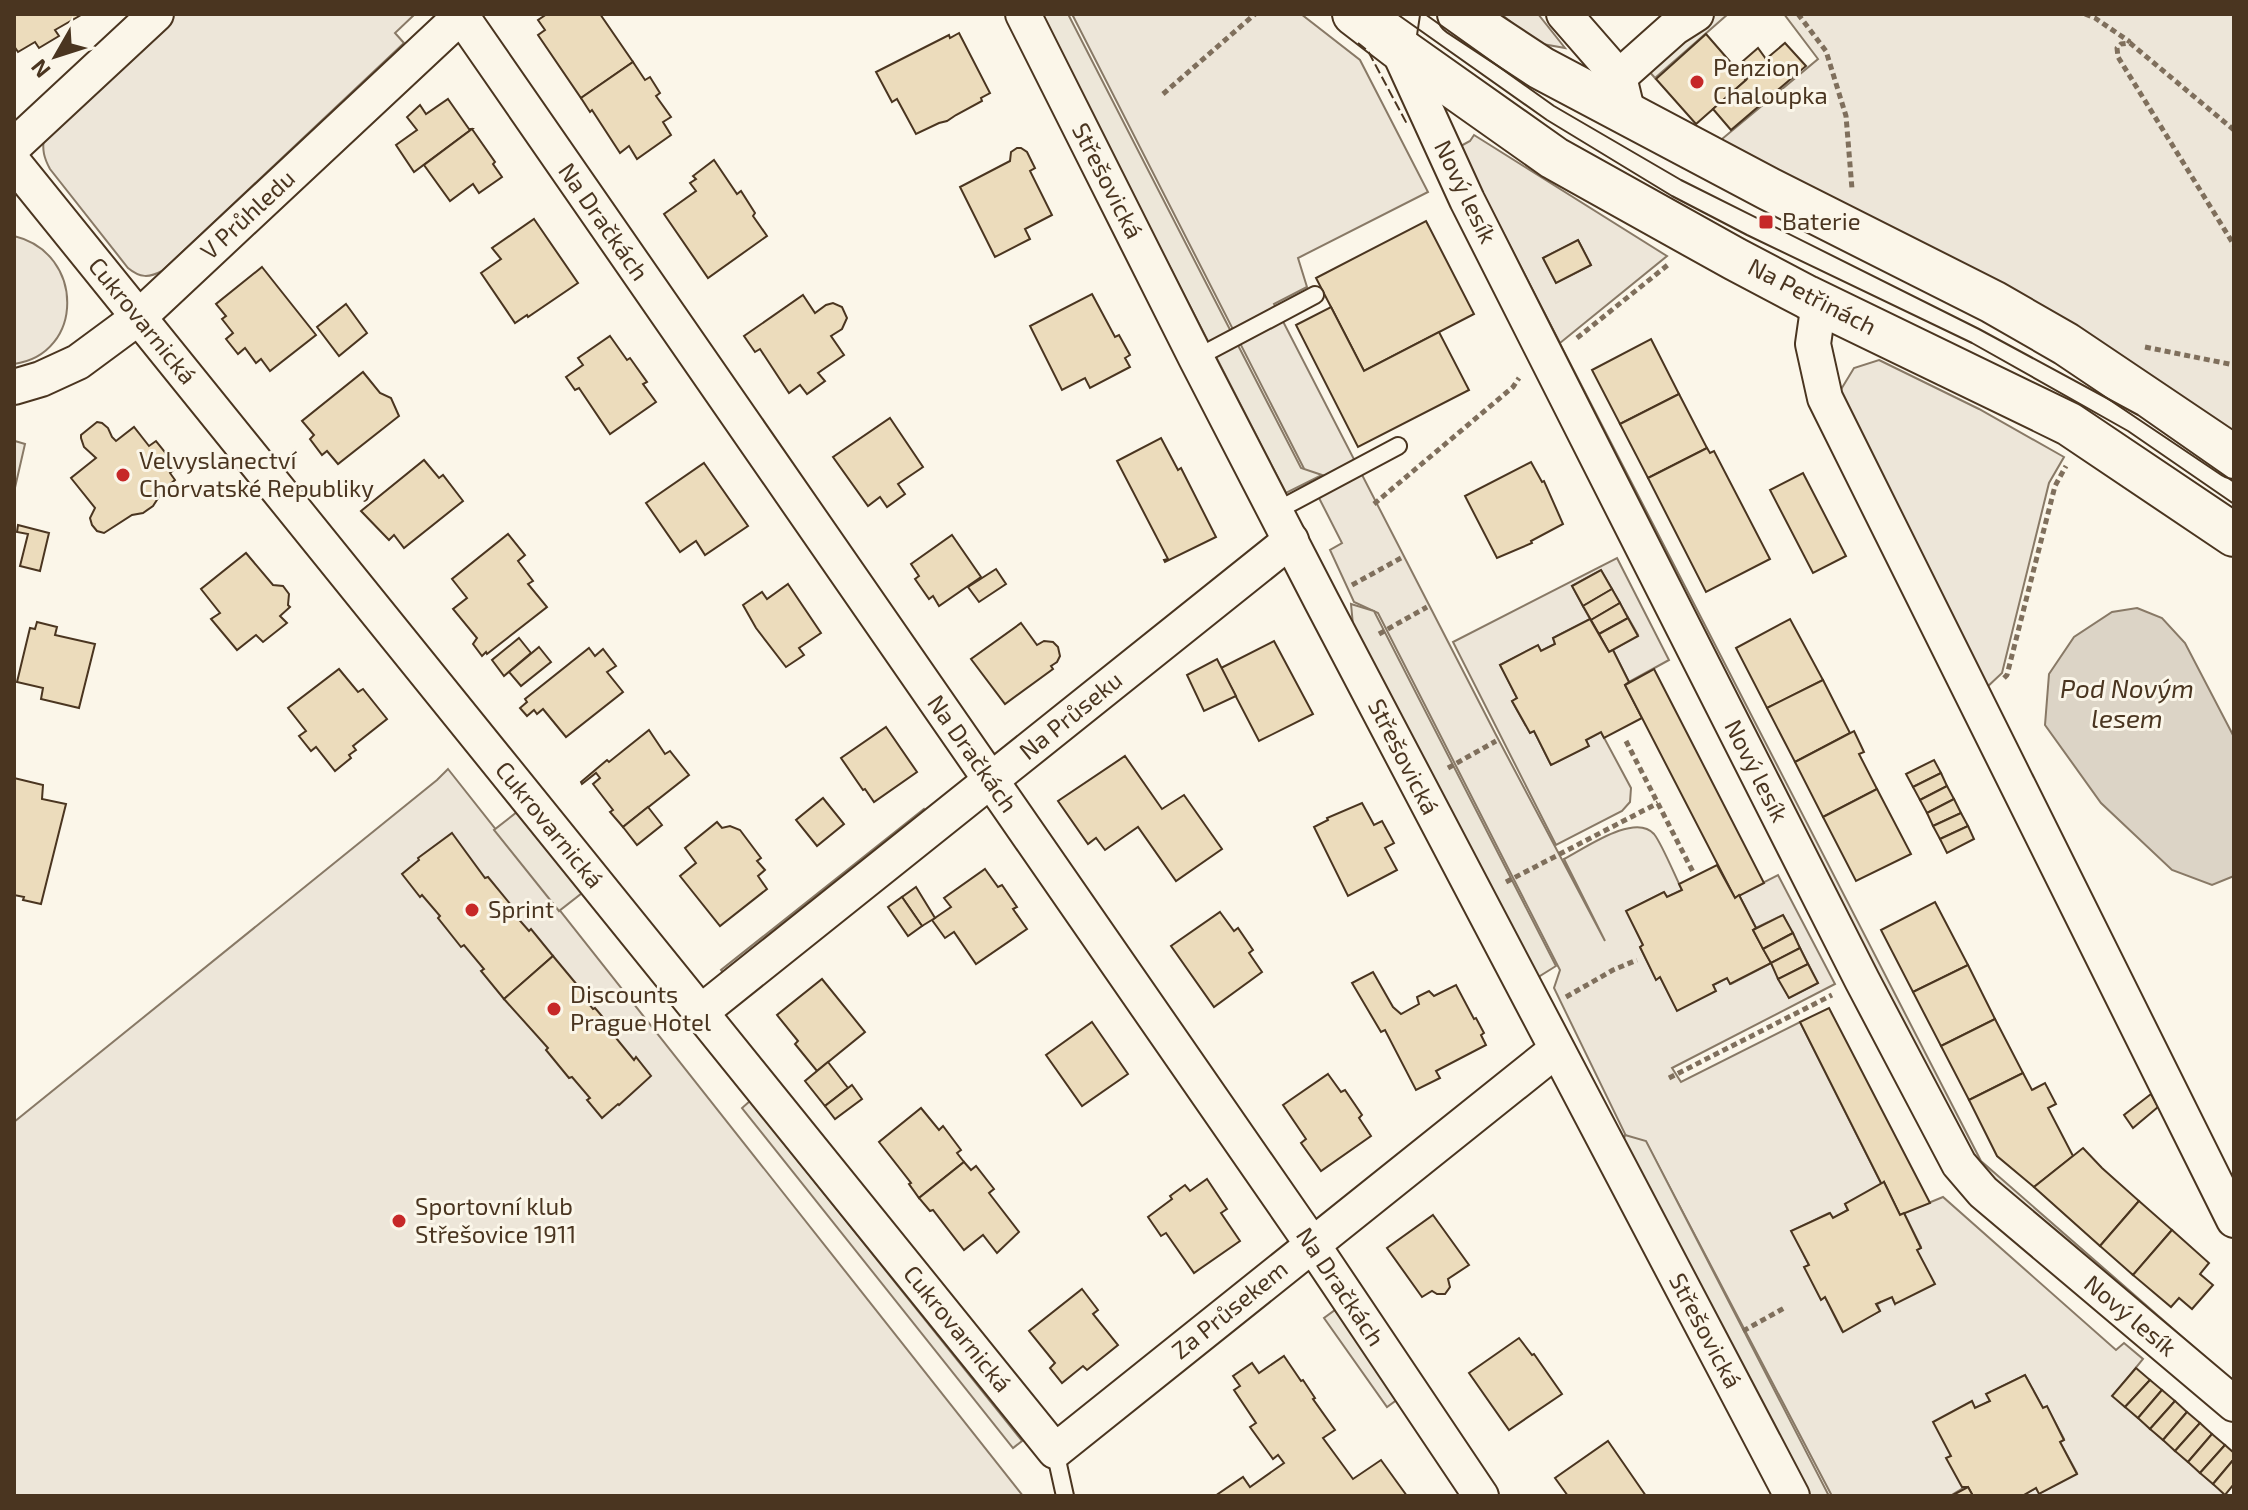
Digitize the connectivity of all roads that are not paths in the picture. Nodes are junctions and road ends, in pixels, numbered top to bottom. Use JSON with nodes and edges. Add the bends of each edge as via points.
{"nodes":[{"id":1,"x":156,"y":14,"type":"edge"},
{"id":2,"x":1023,"y":14,"type":"edge"},
{"id":3,"x":1354,"y":14,"type":"edge"},
{"id":4,"x":1459,"y":14,"type":"edge"},
{"id":5,"x":1564,"y":14,"type":"edge"},
{"id":6,"x":1696,"y":14,"type":"edge"},
{"id":7,"x":462,"y":15,"type":"edge"},
{"id":8,"x":1399,"y":30,"type":"edge"},
{"id":9,"x":1624,"y":96,"type":"junction"},
{"id":10,"x":14,"y":146,"type":"edge"},
{"id":11,"x":14,"y":163,"type":"edge"},
{"id":12,"x":1315,"y":295,"type":"dead end"},
{"id":13,"x":1819,"y":302,"type":"junction"},
{"id":14,"x":139,"y":317,"type":"junction"},
{"id":15,"x":1196,"y":358,"type":"junction"},
{"id":16,"x":14,"y":387,"type":"edge"},
{"id":17,"x":1398,"y":446,"type":"dead end"},
{"id":18,"x":2234,"y":457,"type":"edge"},
{"id":19,"x":1283,"y":526,"type":"junction"},
{"id":20,"x":2234,"y":535,"type":"edge"},
{"id":21,"x":990,"y":781,"type":"junction"},
{"id":22,"x":701,"y":1012,"type":"junction"},
{"id":23,"x":1556,"y":1050,"type":"junction"},
{"id":24,"x":2234,"y":1220,"type":"edge"},
{"id":25,"x":1312,"y":1244,"type":"junction"},
{"id":26,"x":2234,"y":1404,"type":"edge"},
{"id":27,"x":1055,"y":1451,"type":"junction"},
{"id":28,"x":1065,"y":1496,"type":"edge"},
{"id":29,"x":1481,"y":1496,"type":"edge"},
{"id":30,"x":1792,"y":1496,"type":"edge"}],
"edges":[{"from":1,"to":10,"type":"street"},
{"from":2,"to":15,"type":"street","name":"Střešovická"},
{"from":3,"to":8,"type":"street","name":"Na Petřinách"},
{"from":4,"to":9,"type":"street","via":[[1541,68]]},
{"from":5,"to":9,"type":"street"},
{"from":6,"to":9,"type":"street","via":[[1674,28]]},
{"from":7,"to":14,"type":"street","name":"V Průhledu"},
{"from":7,"to":21,"type":"street","name":"Na Dračkách"},
{"from":8,"to":13,"type":"street","name":"Na Petřinách","via":[[1554,158]]},
{"from":8,"to":26,"type":"street","name":"Nový lesík","via":[[1482,229],[1959,1164],[1983,1192]]},
{"from":9,"to":18,"type":"street","via":[[1769,189],[2066,344]]},
{"from":11,"to":14,"type":"street","name":"Cukrovarnická"},
{"from":12,"to":15,"type":"lane"},
{"from":13,"to":20,"type":"street","name":"Na Petřinách","via":[[2069,424]]},
{"from":13,"to":24,"type":"street","via":[[1813,344],[1825,398]]},
{"from":14,"to":16,"type":"street","name":"V Průhledu","via":[[78,362]]},
{"from":14,"to":22,"type":"street","name":"Cukrovarnická"},
{"from":15,"to":19,"type":"street","name":"Střešovická"},
{"from":17,"to":19,"type":"lane"},
{"from":19,"to":21,"type":"street","name":"Na Průseku"},
{"from":19,"to":23,"type":"street","name":"Střešovická"},
{"from":21,"to":22,"type":"street","name":"Na Průseku"},
{"from":21,"to":25,"type":"street","name":"Na Dračkách"},
{"from":22,"to":27,"type":"street","name":"Cukrovarnická"},
{"from":23,"to":25,"type":"street","name":"Za Průsekem"},
{"from":23,"to":30,"type":"street","name":"Střešovická"},
{"from":25,"to":27,"type":"street","name":"Za Průsekem"},
{"from":25,"to":29,"type":"street","name":"Na Dračkách"},
{"from":27,"to":28,"type":"lane","name":"Cukrovarnická"}]}
